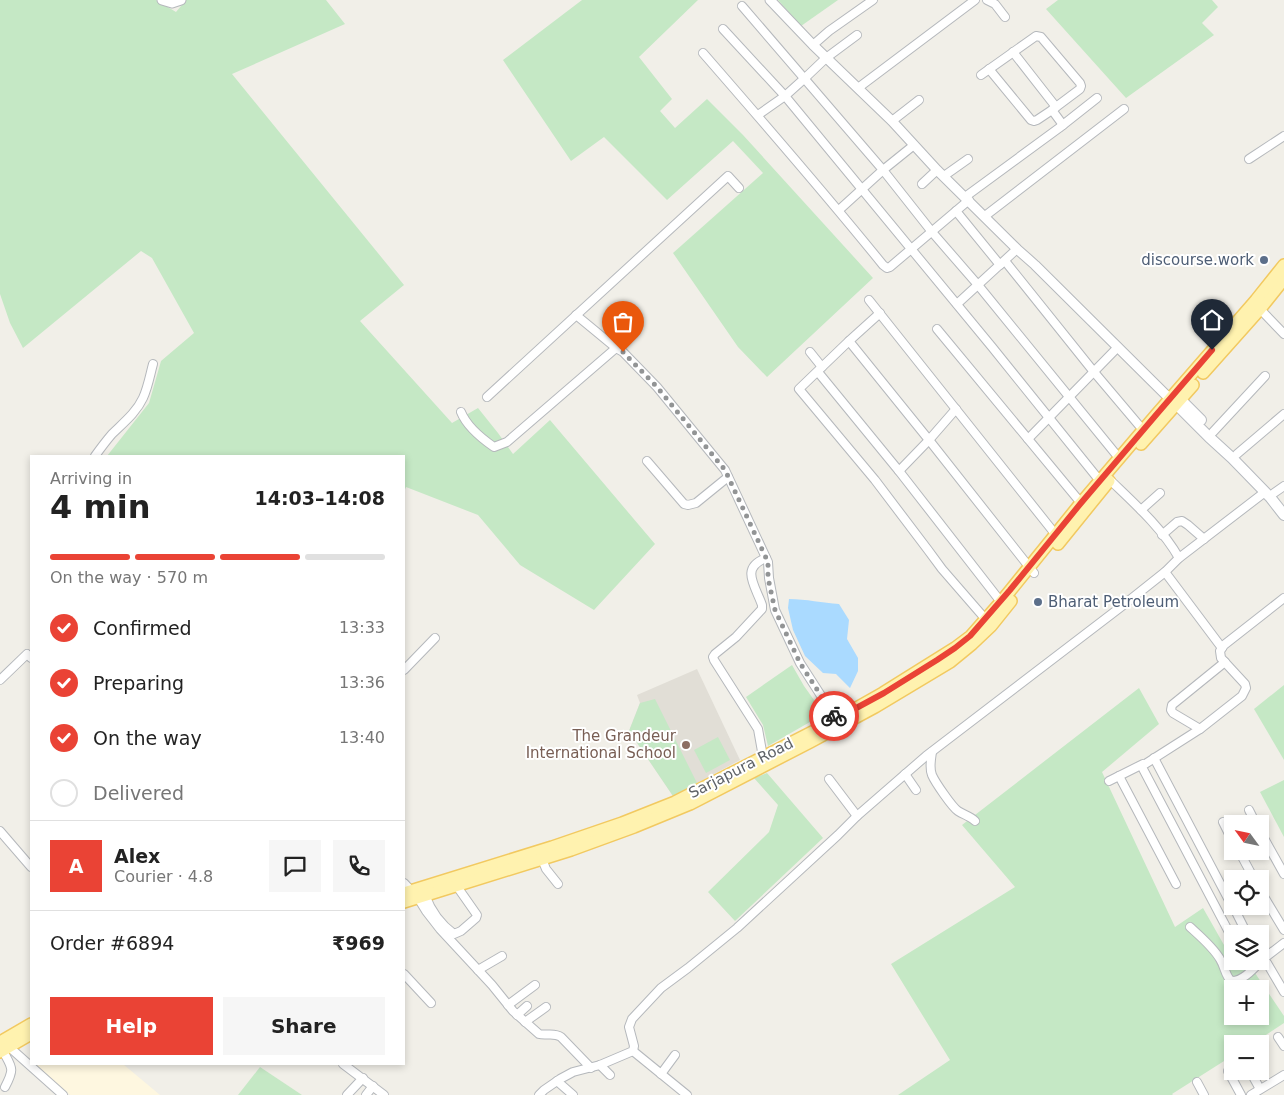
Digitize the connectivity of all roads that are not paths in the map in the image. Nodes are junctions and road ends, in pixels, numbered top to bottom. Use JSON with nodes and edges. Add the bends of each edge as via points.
{"nodes":[{"id":1,"x":162,"y":0,"type":"edge"},
{"id":2,"x":180,"y":0,"type":"edge"},
{"id":3,"x":770,"y":0,"type":"edge"},
{"id":4,"x":873,"y":0,"type":"edge"},
{"id":5,"x":975,"y":0,"type":"edge"},
{"id":6,"x":987,"y":0,"type":"edge"},
{"id":7,"x":742,"y":6,"type":"dead end"},
{"id":8,"x":1005,"y":17,"type":"dead end"},
{"id":9,"x":723,"y":30,"type":"dead end"},
{"id":10,"x":857,"y":35,"type":"dead end"},
{"id":11,"x":813,"y":45,"type":"junction"},
{"id":12,"x":1013,"y":52,"type":"junction"},
{"id":13,"x":703,"y":53,"type":"dead end"},
{"id":14,"x":826,"y":58,"type":"junction"},
{"id":15,"x":989,"y":69,"type":"junction"},
{"id":16,"x":981,"y":75,"type":"dead end"},
{"id":17,"x":805,"y":78,"type":"junction"},
{"id":18,"x":858,"y":88,"type":"junction"},
{"id":19,"x":785,"y":96,"type":"junction"},
{"id":20,"x":1097,"y":98,"type":"dead end"},
{"id":21,"x":919,"y":100,"type":"dead end"},
{"id":22,"x":1054,"y":108,"type":"junction"},
{"id":23,"x":1124,"y":108,"type":"dead end"},
{"id":24,"x":758,"y":115,"type":"junction"},
{"id":25,"x":892,"y":121,"type":"junction"},
{"id":26,"x":1063,"y":125,"type":"junction"},
{"id":27,"x":1284,"y":136,"type":"edge"},
{"id":28,"x":914,"y":145,"type":"junction"},
{"id":29,"x":968,"y":159,"type":"dead end"},
{"id":30,"x":1249,"y":159,"type":"dead end"},
{"id":31,"x":883,"y":170,"type":"junction"},
{"id":32,"x":941,"y":173,"type":"junction"},
{"id":33,"x":922,"y":184,"type":"dead end"},
{"id":34,"x":739,"y":188,"type":"dead end"},
{"id":35,"x":862,"y":190,"type":"junction"},
{"id":36,"x":967,"y":198,"type":"junction"},
{"id":37,"x":839,"y":210,"type":"junction"},
{"id":38,"x":956,"y":211,"type":"junction"},
{"id":39,"x":985,"y":216,"type":"junction"},
{"id":40,"x":932,"y":232,"type":"junction"},
{"id":41,"x":1017,"y":249,"type":"junction"},
{"id":42,"x":911,"y":250,"type":"junction"},
{"id":43,"x":1003,"y":263,"type":"junction"},
{"id":44,"x":1284,"y":265,"type":"edge"},
{"id":45,"x":1284,"y":279,"type":"edge"},
{"id":46,"x":978,"y":285,"type":"junction"},
{"id":47,"x":869,"y":300,"type":"dead end"},
{"id":48,"x":957,"y":304,"type":"junction"},
{"id":49,"x":1260,"y":309,"type":"junction"},
{"id":50,"x":880,"y":313,"type":"junction"},
{"id":51,"x":576,"y":315,"type":"junction"},
{"id":52,"x":938,"y":329,"type":"dead end"},
{"id":53,"x":1284,"y":334,"type":"edge"},
{"id":54,"x":849,"y":341,"type":"junction"},
{"id":55,"x":1118,"y":347,"type":"junction"},
{"id":56,"x":616,"y":348,"type":"junction"},
{"id":57,"x":810,"y":352,"type":"dead end"},
{"id":58,"x":154,"y":364,"type":"dead end"},
{"id":59,"x":820,"y":370,"type":"junction"},
{"id":60,"x":1094,"y":372,"type":"junction"},
{"id":61,"x":1265,"y":376,"type":"dead end"},
{"id":62,"x":1069,"y":396,"type":"junction"},
{"id":63,"x":487,"y":397,"type":"dead end"},
{"id":64,"x":1175,"y":399,"type":"junction"},
{"id":65,"x":956,"y":409,"type":"junction"},
{"id":66,"x":461,"y":412,"type":"dead end"},
{"id":67,"x":1284,"y":414,"type":"edge"},
{"id":68,"x":1048,"y":417,"type":"junction"},
{"id":69,"x":1143,"y":430,"type":"junction"},
{"id":70,"x":1213,"y":432,"type":"junction"},
{"id":71,"x":1028,"y":439,"type":"junction"},
{"id":72,"x":929,"y":440,"type":"junction"},
{"id":73,"x":1237,"y":454,"type":"junction"},
{"id":74,"x":96,"y":455,"type":"edge"},
{"id":75,"x":1119,"y":458,"type":"junction"},
{"id":76,"x":647,"y":461,"type":"dead end"},
{"id":77,"x":899,"y":471,"type":"junction"},
{"id":78,"x":728,"y":477,"type":"junction"},
{"id":79,"x":1105,"y":480,"type":"junction"},
{"id":80,"x":1284,"y":486,"type":"edge"},
{"id":81,"x":1270,"y":492,"type":"junction"},
{"id":82,"x":1160,"y":493,"type":"dead end"},
{"id":83,"x":1081,"y":503,"type":"junction"},
{"id":84,"x":1284,"y":504,"type":"edge"},
{"id":85,"x":1141,"y":510,"type":"junction"},
{"id":86,"x":1284,"y":515,"type":"edge"},
{"id":87,"x":1056,"y":535,"type":"junction"},
{"id":88,"x":1162,"y":535,"type":"junction"},
{"id":89,"x":1204,"y":539,"type":"junction"},
{"id":90,"x":766,"y":558,"type":"junction"},
{"id":91,"x":1179,"y":558,"type":"junction"},
{"id":92,"x":1032,"y":571,"type":"junction"},
{"id":93,"x":1165,"y":572,"type":"junction"},
{"id":94,"x":1284,"y":598,"type":"edge"},
{"id":95,"x":1001,"y":602,"type":"junction"},
{"id":96,"x":988,"y":622,"type":"junction"},
{"id":97,"x":435,"y":638,"type":"dead end"},
{"id":98,"x":1222,"y":648,"type":"junction"},
{"id":99,"x":30,"y":657,"type":"edge"},
{"id":100,"x":1225,"y":662,"type":"junction"},
{"id":101,"x":405,"y":669,"type":"edge"},
{"id":102,"x":0,"y":680,"type":"edge"},
{"id":103,"x":836,"y":719,"type":"junction"},
{"id":104,"x":1200,"y":728,"type":"junction"},
{"id":105,"x":932,"y":752,"type":"junction"},
{"id":106,"x":1154,"y":758,"type":"junction"},
{"id":107,"x":764,"y":761,"type":"junction"},
{"id":108,"x":1143,"y":764,"type":"junction"},
{"id":109,"x":905,"y":774,"type":"junction"},
{"id":110,"x":1119,"y":776,"type":"junction"},
{"id":111,"x":829,"y":779,"type":"dead end"},
{"id":112,"x":1109,"y":781,"type":"dead end"},
{"id":113,"x":916,"y":790,"type":"dead end"},
{"id":114,"x":1249,"y":810,"type":"dead end"},
{"id":115,"x":1252,"y":815,"type":"edge"},
{"id":116,"x":856,"y":816,"type":"junction"},
{"id":117,"x":975,"y":821,"type":"dead end"},
{"id":118,"x":0,"y":831,"type":"edge"},
{"id":119,"x":1269,"y":847,"type":"edge"},
{"id":120,"x":542,"y":859,"type":"junction"},
{"id":121,"x":30,"y":866,"type":"edge"},
{"id":122,"x":1284,"y":874,"type":"edge"},
{"id":123,"x":558,"y":884,"type":"dead end"},
{"id":124,"x":1176,"y":884,"type":"dead end"},
{"id":125,"x":456,"y":885,"type":"junction"},
{"id":126,"x":1224,"y":889,"type":"edge"},
{"id":127,"x":412,"y":892,"type":"edge"},
{"id":128,"x":1269,"y":905,"type":"edge"},
{"id":129,"x":1225,"y":925,"type":"edge"},
{"id":130,"x":1190,"y":927,"type":"dead end"},
{"id":131,"x":1284,"y":930,"type":"edge"},
{"id":132,"x":1284,"y":943,"type":"edge"},
{"id":133,"x":1269,"y":954,"type":"edge"},
{"id":134,"x":502,"y":956,"type":"dead end"},
{"id":135,"x":1269,"y":968,"type":"edge"},
{"id":136,"x":1224,"y":969,"type":"edge"},
{"id":137,"x":478,"y":970,"type":"junction"},
{"id":138,"x":1224,"y":970,"type":"edge"},
{"id":139,"x":1251,"y":970,"type":"edge"},
{"id":140,"x":405,"y":975,"type":"edge"},
{"id":141,"x":535,"y":985,"type":"dead end"},
{"id":142,"x":1284,"y":992,"type":"edge"},
{"id":143,"x":431,"y":1003,"type":"dead end"},
{"id":144,"x":508,"y":1005,"type":"junction"},
{"id":145,"x":528,"y":1006,"type":"dead end"},
{"id":146,"x":546,"y":1007,"type":"dead end"},
{"id":147,"x":518,"y":1015,"type":"junction"},
{"id":148,"x":525,"y":1022,"type":"junction"},
{"id":149,"x":30,"y":1025,"type":"edge"},
{"id":150,"x":30,"y":1034,"type":"edge"},
{"id":151,"x":1278,"y":1037,"type":"dead end"},
{"id":152,"x":3,"y":1046,"type":"edge"},
{"id":153,"x":1284,"y":1046,"type":"edge"},
{"id":154,"x":633,"y":1051,"type":"junction"},
{"id":155,"x":675,"y":1055,"type":"dead end"},
{"id":156,"x":344,"y":1065,"type":"edge"},
{"id":157,"x":600,"y":1065,"type":"junction"},
{"id":158,"x":591,"y":1068,"type":"junction"},
{"id":159,"x":661,"y":1074,"type":"junction"},
{"id":160,"x":610,"y":1075,"type":"dead end"},
{"id":161,"x":1284,"y":1075,"type":"edge"},
{"id":162,"x":362,"y":1078,"type":"junction"},
{"id":163,"x":1233,"y":1080,"type":"edge"},
{"id":164,"x":1255,"y":1080,"type":"edge"},
{"id":165,"x":557,"y":1081,"type":"junction"},
{"id":166,"x":1197,"y":1082,"type":"dead end"},
{"id":167,"x":5,"y":1086,"type":"dead end"},
{"id":168,"x":373,"y":1086,"type":"junction"},
{"id":169,"x":1260,"y":1089,"type":"junction"},
{"id":170,"x":63,"y":1095,"type":"edge"},
{"id":171,"x":347,"y":1095,"type":"edge"},
{"id":172,"x":366,"y":1095,"type":"edge"},
{"id":173,"x":384,"y":1095,"type":"edge"},
{"id":174,"x":539,"y":1095,"type":"edge"},
{"id":175,"x":573,"y":1095,"type":"edge"},
{"id":176,"x":687,"y":1095,"type":"edge"},
{"id":177,"x":1204,"y":1095,"type":"edge"},
{"id":178,"x":1241,"y":1095,"type":"edge"},
{"id":179,"x":1251,"y":1095,"type":"edge"}],
"edges":[{"from":1,"to":2,"type":"street","via":[[172,3]]},
{"from":3,"to":11,"type":"street"},
{"from":4,"to":11,"type":"street"},
{"from":5,"to":18,"type":"street"},
{"from":6,"to":8,"type":"street","via":[[995,4]]},
{"from":7,"to":17,"type":"street"},
{"from":9,"to":19,"type":"street"},
{"from":10,"to":14,"type":"street"},
{"from":11,"to":14,"type":"street"},
{"from":12,"to":15,"type":"street"},
{"from":12,"to":22,"type":"street"},
{"from":12,"to":22,"type":"street","via":[[1039,35],[1080,83],[1080,89]]},
{"from":13,"to":24,"type":"street"},
{"from":14,"to":17,"type":"street"},
{"from":14,"to":18,"type":"street"},
{"from":15,"to":16,"type":"street"},
{"from":15,"to":22,"type":"street","via":[[1031,120],[1037,120]]},
{"from":17,"to":19,"type":"street"},
{"from":17,"to":31,"type":"street"},
{"from":18,"to":25,"type":"street"},
{"from":19,"to":24,"type":"street"},
{"from":19,"to":35,"type":"street"},
{"from":20,"to":26,"type":"street"},
{"from":21,"to":25,"type":"street"},
{"from":22,"to":26,"type":"street"},
{"from":23,"to":39,"type":"street"},
{"from":24,"to":37,"type":"street"},
{"from":25,"to":28,"type":"street"},
{"from":26,"to":36,"type":"street"},
{"from":27,"to":30,"type":"street"},
{"from":28,"to":31,"type":"street"},
{"from":28,"to":32,"type":"street"},
{"from":29,"to":32,"type":"street"},
{"from":31,"to":35,"type":"street"},
{"from":31,"to":40,"type":"street"},
{"from":32,"to":33,"type":"street"},
{"from":32,"to":36,"type":"street"},
{"from":34,"to":51,"type":"street","via":[[728,176]]},
{"from":35,"to":37,"type":"street"},
{"from":35,"to":42,"type":"street"},
{"from":36,"to":38,"type":"street"},
{"from":36,"to":39,"type":"street"},
{"from":37,"to":42,"type":"street","via":[[887,268]]},
{"from":38,"to":40,"type":"street"},
{"from":38,"to":43,"type":"street"},
{"from":39,"to":41,"type":"street"},
{"from":40,"to":42,"type":"street"},
{"from":40,"to":46,"type":"street"},
{"from":41,"to":43,"type":"street"},
{"from":41,"to":55,"type":"street"},
{"from":42,"to":48,"type":"street"},
{"from":43,"to":46,"type":"street"},
{"from":43,"to":60,"type":"street"},
{"from":44,"to":64,"type":"main road","name":"Sarjapura Road"},
{"from":45,"to":49,"type":"main road","name":"Sarjapura Road"},
{"from":46,"to":48,"type":"street"},
{"from":46,"to":62,"type":"street"},
{"from":47,"to":50,"type":"street"},
{"from":48,"to":68,"type":"street"},
{"from":49,"to":53,"type":"street"},
{"from":49,"to":64,"type":"main road","name":"Sarjapura Road"},
{"from":50,"to":54,"type":"street"},
{"from":50,"to":65,"type":"street"},
{"from":51,"to":56,"type":"street"},
{"from":51,"to":63,"type":"street"},
{"from":52,"to":71,"type":"street"},
{"from":54,"to":59,"type":"street"},
{"from":54,"to":72,"type":"street"},
{"from":55,"to":60,"type":"street"},
{"from":55,"to":64,"type":"street"},
{"from":56,"to":66,"type":"street","via":[[507,442],[494,447],[486,442]]},
{"from":56,"to":78,"type":"street","via":[[657,387]]},
{"from":57,"to":59,"type":"street"},
{"from":58,"to":74,"type":"street","via":[[138,407]]},
{"from":59,"to":77,"type":"street"},
{"from":59,"to":96,"type":"street","via":[[799,389],[875,480],[942,570]]},
{"from":60,"to":62,"type":"street"},
{"from":60,"to":69,"type":"street"},
{"from":61,"to":70,"type":"street"},
{"from":62,"to":68,"type":"street"},
{"from":62,"to":75,"type":"street"},
{"from":64,"to":69,"type":"main road","name":"Sarjapura Road"},
{"from":64,"to":70,"type":"main road"},
{"from":64,"to":79,"type":"main road","name":"Sarjapura Road"},
{"from":64,"to":81,"type":"main road","via":[[1209,438]]},
{"from":65,"to":72,"type":"street"},
{"from":65,"to":87,"type":"street"},
{"from":67,"to":73,"type":"street"},
{"from":68,"to":71,"type":"street"},
{"from":68,"to":79,"type":"street"},
{"from":69,"to":75,"type":"main road","name":"Sarjapura Road"},
{"from":70,"to":73,"type":"main road"},
{"from":71,"to":83,"type":"street"},
{"from":72,"to":77,"type":"street"},
{"from":72,"to":92,"type":"street"},
{"from":73,"to":81,"type":"main road"},
{"from":75,"to":79,"type":"main road","name":"Sarjapura Road"},
{"from":76,"to":78,"type":"street","via":[[688,505],[696,503]]},
{"from":77,"to":95,"type":"street"},
{"from":78,"to":90,"type":"street"},
{"from":79,"to":83,"type":"main road","name":"Sarjapura Road"},
{"from":79,"to":85,"type":"street"},
{"from":79,"to":92,"type":"main road","name":"Sarjapura Road"},
{"from":80,"to":81,"type":"street"},
{"from":81,"to":84,"type":"main road"},
{"from":81,"to":86,"type":"main road"},
{"from":81,"to":89,"type":"street"},
{"from":82,"to":85,"type":"street"},
{"from":83,"to":87,"type":"main road","name":"Sarjapura Road"},
{"from":85,"to":88,"type":"street"},
{"from":87,"to":92,"type":"main road","name":"Sarjapura Road"},
{"from":88,"to":89,"type":"street","via":[[1176,522],[1182,521]]},
{"from":88,"to":91,"type":"street"},
{"from":89,"to":91,"type":"street"},
{"from":90,"to":103,"type":"street","via":[[775,610],[800,663]]},
{"from":90,"to":107,"type":"street","via":[[758,561],[751,574],[762,609],[736,638],[713,656],[758,729]]},
{"from":91,"to":93,"type":"street"},
{"from":92,"to":95,"type":"main road","name":"Sarjapura Road"},
{"from":92,"to":96,"type":"main road","name":"Sarjapura Road"},
{"from":93,"to":98,"type":"street"},
{"from":93,"to":105,"type":"street"},
{"from":94,"to":98,"type":"street"},
{"from":95,"to":96,"type":"main road","name":"Sarjapura Road"},
{"from":96,"to":103,"type":"main road","name":"Sarjapura Road","via":[[937,660]]},
{"from":96,"to":107,"type":"main road","name":"Sarjapura Road","via":[[972,644],[950,662],[875,707]]},
{"from":97,"to":101,"type":"street"},
{"from":98,"to":100,"type":"street","via":[[1220,654]]},
{"from":99,"to":102,"type":"street","via":[[27,654]]},
{"from":100,"to":104,"type":"street","via":[[1245,684],[1245,692]]},
{"from":100,"to":104,"type":"street","via":[[1172,705],[1172,713]]},
{"from":103,"to":107,"type":"main road","name":"Sarjapura Road"},
{"from":104,"to":106,"type":"street"},
{"from":105,"to":109,"type":"street"},
{"from":105,"to":117,"type":"street","via":[[930,763],[937,784],[959,812]]},
{"from":106,"to":108,"type":"street"},
{"from":106,"to":126,"type":"street"},
{"from":107,"to":120,"type":"main road","name":"Sarjapura Road","via":[[684,806]]},
{"from":107,"to":127,"type":"main road","name":"Sarjapura Road","via":[[622,823]]},
{"from":108,"to":110,"type":"street"},
{"from":108,"to":129,"type":"street"},
{"from":109,"to":113,"type":"street"},
{"from":109,"to":116,"type":"street"},
{"from":110,"to":112,"type":"street"},
{"from":110,"to":124,"type":"street"},
{"from":111,"to":116,"type":"street"},
{"from":114,"to":115,"type":"street"},
{"from":116,"to":154,"type":"street","via":[[737,928],[661,988],[632,1019],[629,1027]]},
{"from":118,"to":121,"type":"street"},
{"from":119,"to":122,"type":"street"},
{"from":120,"to":123,"type":"street"},
{"from":120,"to":125,"type":"main road","name":"Sarjapura Road"},
{"from":125,"to":127,"type":"main road","name":"Sarjapura Road"},
{"from":125,"to":127,"type":"street","via":[[477,916],[454,934]]},
{"from":127,"to":137,"type":"street","via":[[440,929]]},
{"from":128,"to":131,"type":"street"},
{"from":130,"to":136,"type":"street","via":[[1212,948]]},
{"from":132,"to":133,"type":"street"},
{"from":134,"to":137,"type":"street"},
{"from":135,"to":142,"type":"street"},
{"from":137,"to":144,"type":"street"},
{"from":138,"to":139,"type":"street","via":[[1227,977],[1236,982]]},
{"from":140,"to":143,"type":"street"},
{"from":141,"to":144,"type":"street"},
{"from":144,"to":147,"type":"street"},
{"from":145,"to":147,"type":"street"},
{"from":146,"to":148,"type":"street"},
{"from":147,"to":148,"type":"street"},
{"from":148,"to":158,"type":"street","via":[[539,1034],[561,1036]]},
{"from":149,"to":152,"type":"main road"},
{"from":150,"to":152,"type":"main road"},
{"from":151,"to":153,"type":"street"},
{"from":152,"to":167,"type":"street","via":[[12,1068]]},
{"from":152,"to":170,"type":"street"},
{"from":154,"to":157,"type":"street"},
{"from":154,"to":159,"type":"street"},
{"from":155,"to":159,"type":"street"},
{"from":156,"to":162,"type":"street"},
{"from":157,"to":158,"type":"street"},
{"from":157,"to":160,"type":"street"},
{"from":158,"to":165,"type":"street","via":[[573,1072]]},
{"from":159,"to":176,"type":"street"},
{"from":161,"to":169,"type":"street"},
{"from":162,"to":168,"type":"street"},
{"from":162,"to":171,"type":"street"},
{"from":163,"to":178,"type":"street"},
{"from":164,"to":169,"type":"street"},
{"from":165,"to":174,"type":"street"},
{"from":165,"to":175,"type":"street"},
{"from":166,"to":177,"type":"street"},
{"from":168,"to":172,"type":"street"},
{"from":168,"to":173,"type":"street"},
{"from":169,"to":179,"type":"street"}]}
